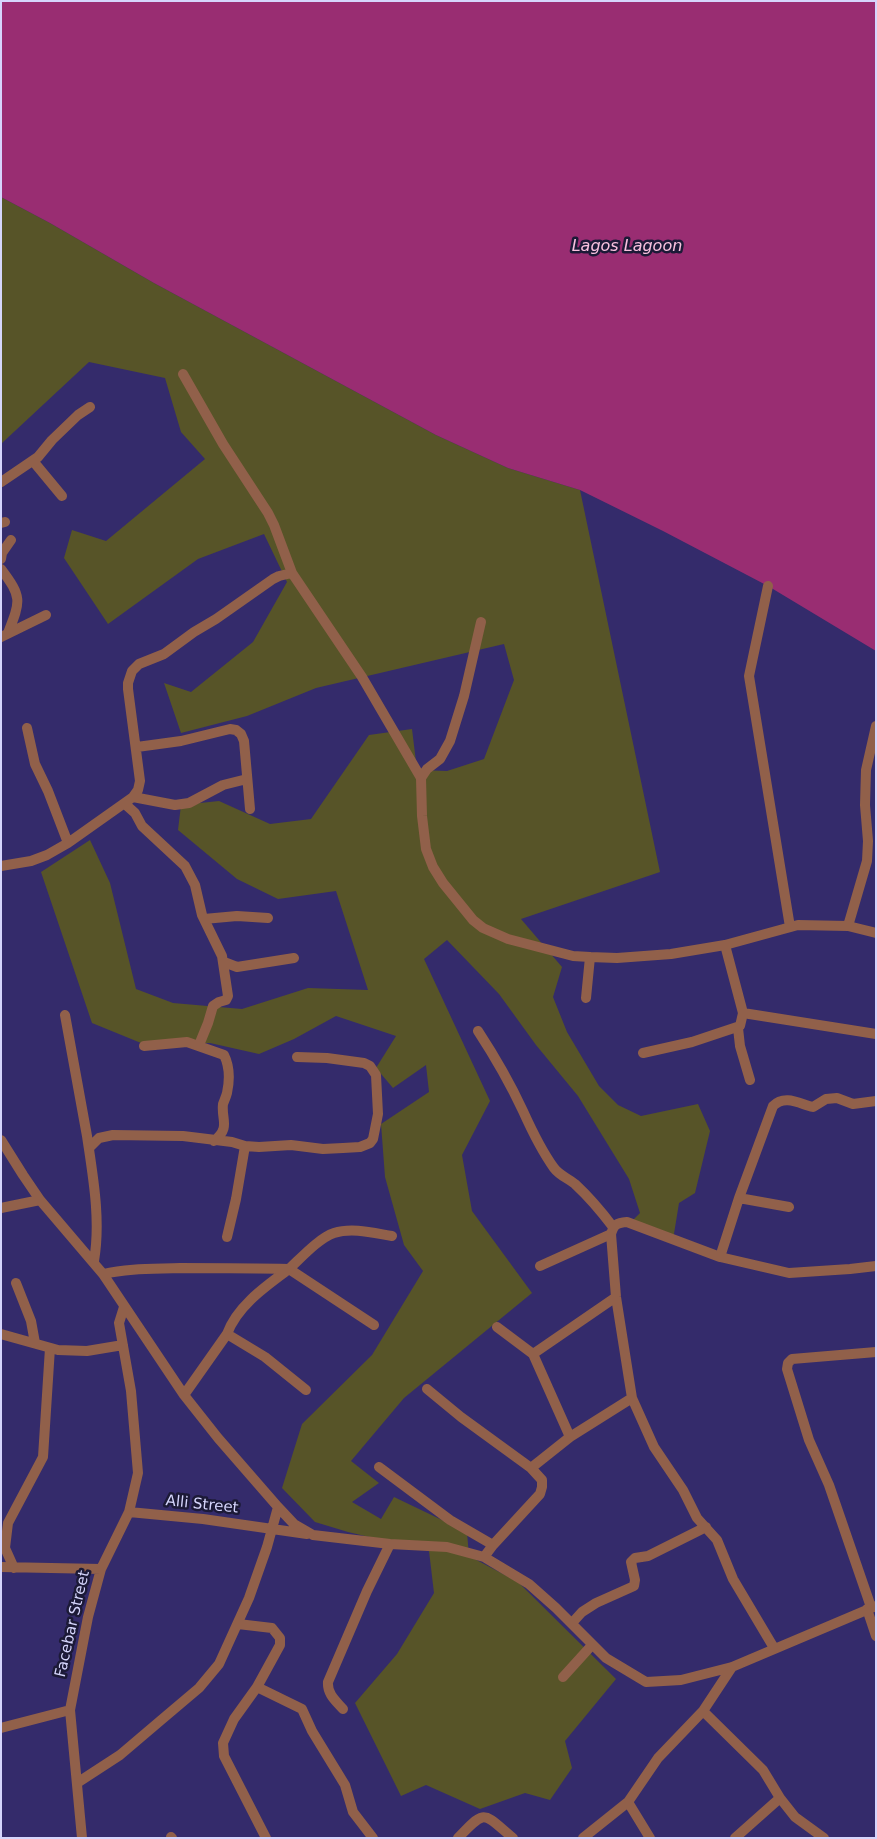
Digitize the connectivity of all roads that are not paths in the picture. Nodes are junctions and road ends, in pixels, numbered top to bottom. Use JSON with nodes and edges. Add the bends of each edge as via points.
{"nodes":[{"id":1,"x":183,"y":374,"type":"dead end"},
{"id":2,"x":90,"y":407,"type":"dead end"},
{"id":3,"x":33,"y":461,"type":"junction"},
{"id":4,"x":1,"y":482,"type":"edge"},
{"id":5,"x":62,"y":496,"type":"dead end"},
{"id":6,"x":11,"y":540,"type":"dead end"},
{"id":7,"x":1,"y":559,"type":"edge"},
{"id":8,"x":1,"y":569,"type":"edge"},
{"id":9,"x":292,"y":573,"type":"junction"},
{"id":10,"x":768,"y":586,"type":"dead end"},
{"id":11,"x":46,"y":615,"type":"dead end"},
{"id":12,"x":481,"y":622,"type":"dead end"},
{"id":13,"x":5,"y":635,"type":"edge"},
{"id":14,"x":876,"y":726,"type":"edge"},
{"id":15,"x":27,"y":728,"type":"dead end"},
{"id":16,"x":137,"y":747,"type":"junction"},
{"id":17,"x":421,"y":778,"type":"junction"},
{"id":18,"x":246,"y":779,"type":"junction"},
{"id":19,"x":133,"y":797,"type":"junction"},
{"id":20,"x":125,"y":804,"type":"junction"},
{"id":21,"x":250,"y":809,"type":"dead end"},
{"id":22,"x":68,"y":843,"type":"junction"},
{"id":23,"x":1,"y":866,"type":"edge"},
{"id":24,"x":268,"y":918,"type":"dead end"},
{"id":25,"x":204,"y":919,"type":"junction"},
{"id":26,"x":848,"y":926,"type":"junction"},
{"id":27,"x":790,"y":928,"type":"junction"},
{"id":28,"x":876,"y":933,"type":"edge"},
{"id":29,"x":725,"y":945,"type":"junction"},
{"id":30,"x":294,"y":958,"type":"dead end"},
{"id":31,"x":590,"y":958,"type":"junction"},
{"id":32,"x":224,"y":962,"type":"junction"},
{"id":33,"x":586,"y":998,"type":"dead end"},
{"id":34,"x":743,"y":1013,"type":"junction"},
{"id":35,"x":65,"y":1015,"type":"dead end"},
{"id":36,"x":738,"y":1028,"type":"junction"},
{"id":37,"x":478,"y":1031,"type":"dead end"},
{"id":38,"x":876,"y":1034,"type":"edge"},
{"id":39,"x":199,"y":1045,"type":"junction"},
{"id":40,"x":144,"y":1046,"type":"dead end"},
{"id":41,"x":643,"y":1053,"type":"dead end"},
{"id":42,"x":297,"y":1058,"type":"dead end"},
{"id":43,"x":750,"y":1080,"type":"dead end"},
{"id":44,"x":876,"y":1102,"type":"edge"},
{"id":45,"x":1,"y":1140,"type":"edge"},
{"id":46,"x":214,"y":1140,"type":"junction"},
{"id":47,"x":245,"y":1146,"type":"junction"},
{"id":48,"x":89,"y":1148,"type":"junction"},
{"id":49,"x":739,"y":1198,"type":"junction"},
{"id":50,"x":40,"y":1200,"type":"junction"},
{"id":51,"x":789,"y":1207,"type":"dead end"},
{"id":52,"x":1,"y":1208,"type":"edge"},
{"id":53,"x":612,"y":1230,"type":"junction"},
{"id":54,"x":392,"y":1236,"type":"dead end"},
{"id":55,"x":227,"y":1237,"type":"dead end"},
{"id":56,"x":720,"y":1257,"type":"junction"},
{"id":57,"x":94,"y":1262,"type":"junction"},
{"id":58,"x":540,"y":1266,"type":"dead end"},
{"id":59,"x":876,"y":1266,"type":"edge"},
{"id":60,"x":289,"y":1269,"type":"junction"},
{"id":61,"x":103,"y":1274,"type":"junction"},
{"id":62,"x":16,"y":1283,"type":"dead end"},
{"id":63,"x":616,"y":1297,"type":"junction"},
{"id":64,"x":124,"y":1306,"type":"junction"},
{"id":65,"x":374,"y":1325,"type":"dead end"},
{"id":66,"x":497,"y":1327,"type":"dead end"},
{"id":67,"x":1,"y":1334,"type":"edge"},
{"id":68,"x":227,"y":1334,"type":"junction"},
{"id":69,"x":35,"y":1343,"type":"junction"},
{"id":70,"x":123,"y":1346,"type":"junction"},
{"id":71,"x":50,"y":1348,"type":"junction"},
{"id":72,"x":876,"y":1352,"type":"edge"},
{"id":73,"x":533,"y":1354,"type":"junction"},
{"id":74,"x":427,"y":1389,"type":"dead end"},
{"id":75,"x":306,"y":1390,"type":"dead end"},
{"id":76,"x":184,"y":1395,"type":"junction"},
{"id":77,"x":632,"y":1398,"type":"junction"},
{"id":78,"x":570,"y":1437,"type":"junction"},
{"id":79,"x":379,"y":1467,"type":"dead end"},
{"id":80,"x":531,"y":1468,"type":"junction"},
{"id":81,"x":278,"y":1507,"type":"junction"},
{"id":82,"x":129,"y":1512,"type":"junction"},
{"id":83,"x":706,"y":1527,"type":"junction"},
{"id":84,"x":272,"y":1528,"type":"junction"},
{"id":85,"x":313,"y":1535,"type":"junction"},
{"id":86,"x":390,"y":1544,"type":"junction"},
{"id":87,"x":493,"y":1545,"type":"junction"},
{"id":88,"x":484,"y":1557,"type":"junction"},
{"id":89,"x":1,"y":1567,"type":"edge"},
{"id":90,"x":14,"y":1568,"type":"junction"},
{"id":91,"x":101,"y":1569,"type":"junction"},
{"id":92,"x":871,"y":1607,"type":"edge"},
{"id":93,"x":572,"y":1623,"type":"junction"},
{"id":94,"x":238,"y":1624,"type":"junction"},
{"id":95,"x":876,"y":1636,"type":"edge"},
{"id":96,"x":592,"y":1645,"type":"junction"},
{"id":97,"x":774,"y":1648,"type":"junction"},
{"id":98,"x":732,"y":1666,"type":"junction"},
{"id":99,"x":563,"y":1677,"type":"dead end"},
{"id":100,"x":257,"y":1687,"type":"junction"},
{"id":101,"x":343,"y":1709,"type":"dead end"},
{"id":102,"x":70,"y":1710,"type":"junction"},
{"id":103,"x":703,"y":1712,"type":"junction"},
{"id":104,"x":1,"y":1728,"type":"edge"},
{"id":105,"x":77,"y":1783,"type":"junction"},
{"id":106,"x":780,"y":1798,"type":"junction"},
{"id":107,"x":628,"y":1802,"type":"junction"},
{"id":108,"x":82,"y":1838,"type":"edge"},
{"id":109,"x":266,"y":1838,"type":"edge"},
{"id":110,"x":373,"y":1838,"type":"edge"},
{"id":111,"x":458,"y":1838,"type":"edge"},
{"id":112,"x":513,"y":1838,"type":"edge"},
{"id":113,"x":584,"y":1838,"type":"edge"},
{"id":114,"x":650,"y":1838,"type":"edge"},
{"id":115,"x":735,"y":1838,"type":"edge"},
{"id":116,"x":824,"y":1838,"type":"edge"}],
"edges":[{"from":1,"to":9,"type":"street","via":[[268,513]]},
{"from":2,"to":3,"type":"street"},
{"from":3,"to":4,"type":"street"},
{"from":3,"to":5,"type":"street"},
{"from":6,"to":7,"type":"street"},
{"from":8,"to":13,"type":"street","via":[[18,596],[14,618]]},
{"from":9,"to":16,"type":"street","via":[[273,579],[164,654],[139,664],[132,671],[128,689]]},
{"from":9,"to":17,"type":"street","via":[[362,678]]},
{"from":10,"to":27,"type":"street","via":[[749,676]]},
{"from":11,"to":13,"type":"street"},
{"from":12,"to":17,"type":"street","via":[[450,741],[440,759]]},
{"from":14,"to":26,"type":"street","via":[[866,770],[867,861]]},
{"from":15,"to":22,"type":"street","via":[[35,764]]},
{"from":16,"to":18,"type":"street","via":[[236,730],[244,741]]},
{"from":16,"to":19,"type":"street","via":[[140,781]]},
{"from":17,"to":31,"type":"street","via":[[426,849],[443,884],[472,920],[508,939]]},
{"from":18,"to":19,"type":"street","via":[[223,785],[182,804],[169,805]]},
{"from":18,"to":21,"type":"street"},
{"from":19,"to":20,"type":"street"},
{"from":20,"to":22,"type":"street"},
{"from":20,"to":25,"type":"street","via":[[142,826],[190,873]]},
{"from":22,"to":23,"type":"street","via":[[31,861]]},
{"from":24,"to":25,"type":"street"},
{"from":25,"to":32,"type":"street"},
{"from":26,"to":27,"type":"street"},
{"from":26,"to":28,"type":"street"},
{"from":27,"to":29,"type":"street"},
{"from":29,"to":31,"type":"street","via":[[671,954]]},
{"from":29,"to":34,"type":"street"},
{"from":30,"to":32,"type":"street","via":[[237,967]]},
{"from":31,"to":33,"type":"street"},
{"from":32,"to":39,"type":"street","via":[[228,996],[214,1006]]},
{"from":34,"to":36,"type":"street"},
{"from":34,"to":38,"type":"street"},
{"from":35,"to":48,"type":"street"},
{"from":36,"to":41,"type":"street"},
{"from":36,"to":43,"type":"street"},
{"from":37,"to":53,"type":"street","via":[[499,1063],[529,1127],[553,1167],[586,1195]]},
{"from":39,"to":40,"type":"street","via":[[182,1041]]},
{"from":39,"to":46,"type":"street","via":[[224,1055],[230,1071],[222,1131]]},
{"from":42,"to":47,"type":"street","via":[[327,1058],[370,1066],[376,1075],[378,1114],[373,1139],[365,1145],[343,1148]]},
{"from":44,"to":49,"type":"street","via":[[853,1104],[837,1098],[826,1099],[813,1107],[799,1101],[777,1102]]},
{"from":45,"to":50,"type":"street"},
{"from":46,"to":47,"type":"street"},
{"from":46,"to":48,"type":"street","via":[[113,1135],[99,1138]]},
{"from":47,"to":55,"type":"street"},
{"from":48,"to":57,"type":"street","via":[[96,1194]]},
{"from":49,"to":51,"type":"street"},
{"from":49,"to":56,"type":"street"},
{"from":50,"to":52,"type":"street"},
{"from":50,"to":57,"type":"street"},
{"from":53,"to":56,"type":"street","via":[[618,1223],[627,1222]]},
{"from":53,"to":58,"type":"street"},
{"from":53,"to":63,"type":"street"},
{"from":54,"to":60,"type":"street","via":[[359,1231],[334,1233]]},
{"from":56,"to":59,"type":"street","via":[[789,1273]]},
{"from":57,"to":61,"type":"street"},
{"from":60,"to":61,"type":"street","via":[[145,1268]]},
{"from":60,"to":65,"type":"street"},
{"from":60,"to":68,"type":"street","via":[[238,1314]]},
{"from":61,"to":64,"type":"street"},
{"from":62,"to":69,"type":"street","via":[[31,1321]]},
{"from":63,"to":73,"type":"street"},
{"from":63,"to":77,"type":"street"},
{"from":64,"to":70,"type":"street","name":"Facebar Street","via":[[119,1321]]},
{"from":64,"to":76,"type":"street"},
{"from":66,"to":73,"type":"street"},
{"from":67,"to":69,"type":"street"},
{"from":68,"to":75,"type":"street","via":[[264,1357]]},
{"from":68,"to":76,"type":"street"},
{"from":69,"to":71,"type":"street"},
{"from":70,"to":71,"type":"street","via":[[87,1351]]},
{"from":70,"to":82,"type":"street","name":"Facebar Street","via":[[131,1391],[138,1474]]},
{"from":71,"to":90,"type":"street","via":[[43,1457],[8,1523],[5,1548]]},
{"from":72,"to":92,"type":"street","via":[[792,1359],[787,1370],[806,1432],[830,1485]]},
{"from":73,"to":78,"type":"street"},
{"from":74,"to":80,"type":"street"},
{"from":76,"to":81,"type":"street"},
{"from":77,"to":78,"type":"street"},
{"from":77,"to":83,"type":"street","via":[[654,1447],[684,1490],[697,1518]]},
{"from":78,"to":80,"type":"street"},
{"from":79,"to":87,"type":"street","via":[[450,1520]]},
{"from":80,"to":87,"type":"street","via":[[542,1480],[540,1494]]},
{"from":81,"to":84,"type":"street"},
{"from":81,"to":85,"type":"street","via":[[294,1524]]},
{"from":82,"to":84,"type":"street","name":"Alli Street"},
{"from":82,"to":91,"type":"street","name":"Facebar Street"},
{"from":83,"to":93,"type":"street","via":[[648,1556],[635,1558],[631,1562],[634,1586],[596,1603]]},
{"from":83,"to":97,"type":"street","via":[[718,1540],[733,1579]]},
{"from":84,"to":85,"type":"street","name":"Alli Street"},
{"from":84,"to":94,"type":"street"},
{"from":85,"to":86,"type":"street","name":"Alli Street"},
{"from":86,"to":88,"type":"street","name":"Alli Street","via":[[446,1547]]},
{"from":86,"to":101,"type":"street","via":[[328,1682],[330,1694]]},
{"from":87,"to":88,"type":"street"},
{"from":88,"to":93,"type":"street","name":"Alli Street","via":[[529,1584]]},
{"from":89,"to":90,"type":"street"},
{"from":90,"to":91,"type":"street"},
{"from":91,"to":102,"type":"street","name":"Facebar Street"},
{"from":92,"to":95,"type":"street"},
{"from":92,"to":97,"type":"street","name":"Alli Street"},
{"from":93,"to":96,"type":"street","name":"Alli Street"},
{"from":94,"to":100,"type":"street","via":[[272,1628],[280,1638],[280,1645]]},
{"from":94,"to":105,"type":"street","via":[[219,1664],[199,1688],[120,1754]]},
{"from":96,"to":98,"type":"street","name":"Alli Street","via":[[606,1658],[646,1682],[681,1680]]},
{"from":96,"to":99,"type":"street"},
{"from":97,"to":98,"type":"street","name":"Alli Street"},
{"from":98,"to":103,"type":"street"},
{"from":100,"to":109,"type":"street","via":[[234,1719],[223,1743],[224,1756]]},
{"from":100,"to":110,"type":"street","via":[[302,1709],[345,1785],[353,1812]]},
{"from":102,"to":104,"type":"street"},
{"from":102,"to":105,"type":"street","name":"Facebar Street"},
{"from":103,"to":106,"type":"street","via":[[763,1770]]},
{"from":103,"to":107,"type":"street","via":[[658,1758]]},
{"from":105,"to":108,"type":"street","name":"Facebar Street"},
{"from":106,"to":115,"type":"street"},
{"from":106,"to":116,"type":"street","via":[[795,1817]]},
{"from":107,"to":113,"type":"street"},
{"from":107,"to":114,"type":"street"},
{"from":111,"to":112,"type":"street","via":[[477,1818],[484,1817]]}]}
